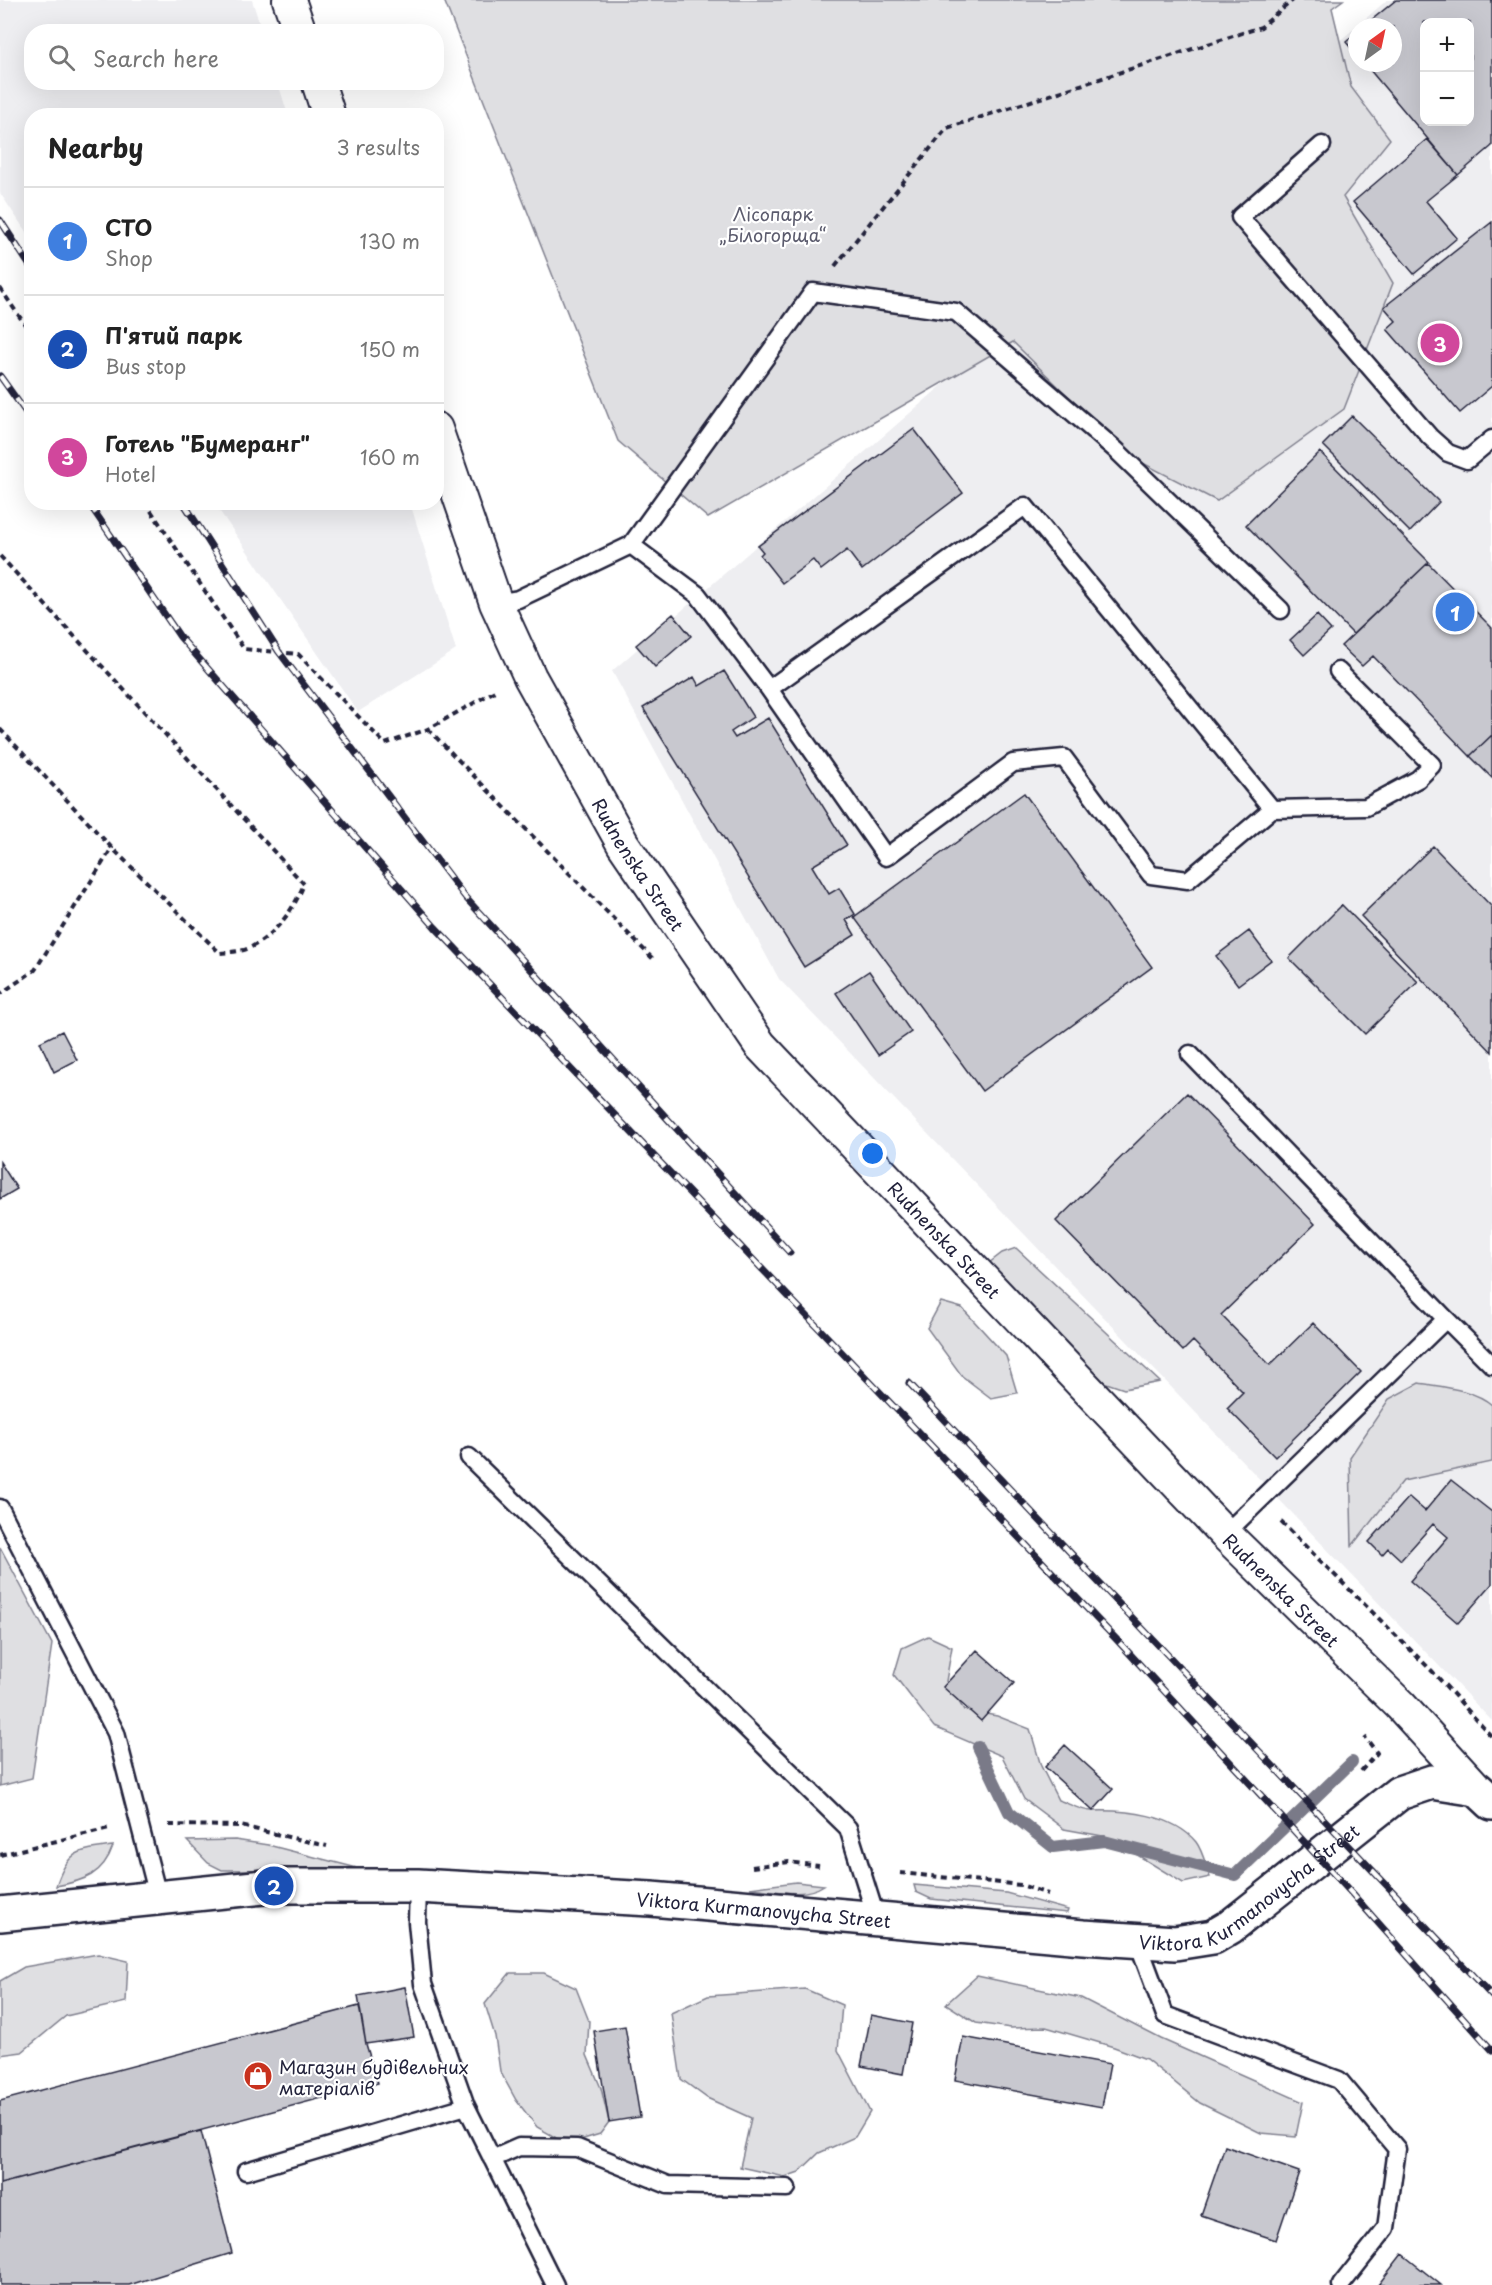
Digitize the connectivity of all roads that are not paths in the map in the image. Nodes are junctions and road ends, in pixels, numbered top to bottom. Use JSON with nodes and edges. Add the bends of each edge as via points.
{"nodes":[{"id":1,"x":289,"y":0,"type":"edge"},
{"id":2,"x":297,"y":24,"type":"edge"},
{"id":3,"x":321,"y":90,"type":"edge"},
{"id":4,"x":326,"y":108,"type":"edge"},
{"id":5,"x":1322,"y":145,"type":"dead end"},
{"id":6,"x":1492,"y":438,"type":"edge"},
{"id":7,"x":444,"y":452,"type":"edge"},
{"id":8,"x":631,"y":545,"type":"junction"},
{"id":9,"x":496,"y":603,"type":"junction"},
{"id":10,"x":1281,"y":610,"type":"dead end"},
{"id":11,"x":1338,"y":671,"type":"dead end"},
{"id":12,"x":770,"y":689,"type":"junction"},
{"id":13,"x":1272,"y":809,"type":"junction"},
{"id":14,"x":1190,"y":1054,"type":"dead end"},
{"id":15,"x":1446,"y":1319,"type":"junction"},
{"id":16,"x":1490,"y":1360,"type":"edge"},
{"id":17,"x":469,"y":1457,"type":"dead end"},
{"id":18,"x":0,"y":1508,"type":"edge"},
{"id":19,"x":1225,"y":1534,"type":"junction"},
{"id":20,"x":1484,"y":1796,"type":"edge"},
{"id":21,"x":418,"y":1886,"type":"junction"},
{"id":22,"x":158,"y":1896,"type":"junction"},
{"id":23,"x":0,"y":1914,"type":"edge"},
{"id":24,"x":876,"y":1917,"type":"junction"},
{"id":25,"x":1137,"y":1940,"type":"junction"},
{"id":26,"x":466,"y":2106,"type":"junction"},
{"id":27,"x":492,"y":2159,"type":"junction"},
{"id":28,"x":246,"y":2170,"type":"dead end"},
{"id":29,"x":787,"y":2188,"type":"dead end"},
{"id":30,"x":550,"y":2284,"type":"edge"},
{"id":31,"x":1341,"y":2285,"type":"edge"}],
"edges":[{"from":1,"to":2,"type":"street"},
{"from":3,"to":4,"type":"street"},
{"from":5,"to":6,"type":"lane","via":[[1240,217],[1389,393],[1442,448],[1467,460]]},
{"from":7,"to":9,"type":"street","name":"Rudnenska Street"},
{"from":8,"to":9,"type":"lane","via":[[518,599]]},
{"from":8,"to":10,"type":"lane","via":[[813,292],[956,312],[1116,450]]},
{"from":8,"to":12,"type":"lane","via":[[698,595]]},
{"from":9,"to":19,"type":"street","name":"Rudnenska Street","via":[[530,677],[623,844],[760,1045]]},
{"from":11,"to":13,"type":"lane","via":[[1432,765],[1418,779],[1366,807]]},
{"from":12,"to":13,"type":"lane","via":[[1025,506]]},
{"from":12,"to":13,"type":"lane","via":[[886,857],[1013,763],[1064,758],[1151,875],[1188,880]]},
{"from":14,"to":15,"type":"lane"},
{"from":15,"to":16,"type":"lane"},
{"from":15,"to":19,"type":"lane"},
{"from":17,"to":24,"type":"lane","via":[[848,1828]]},
{"from":18,"to":22,"type":"lane","via":[[116,1733]]},
{"from":19,"to":20,"type":"street","name":"Rudnenska Street","via":[[1400,1704]]},
{"from":20,"to":25,"type":"street","name":"Viktora Kurmanovycha Street","via":[[1432,1782],[1399,1793],[1213,1937],[1175,1943]]},
{"from":21,"to":22,"type":"street","name":"Viktora Kurmanovycha Street","via":[[274,1886]]},
{"from":21,"to":24,"type":"street","name":"Viktora Kurmanovycha Street"},
{"from":21,"to":26,"type":"lane","via":[[423,1984]]},
{"from":22,"to":23,"type":"street","name":"Viktora Kurmanovycha Street"},
{"from":24,"to":25,"type":"street","name":"Viktora Kurmanovycha Street"},
{"from":25,"to":31,"type":"lane","via":[[1165,2015],[1339,2080],[1397,2149],[1386,2228]]},
{"from":26,"to":27,"type":"lane"},
{"from":26,"to":28,"type":"lane"},
{"from":27,"to":29,"type":"lane","via":[[519,2147],[577,2148],[668,2185]]},
{"from":27,"to":30,"type":"lane"}]}
